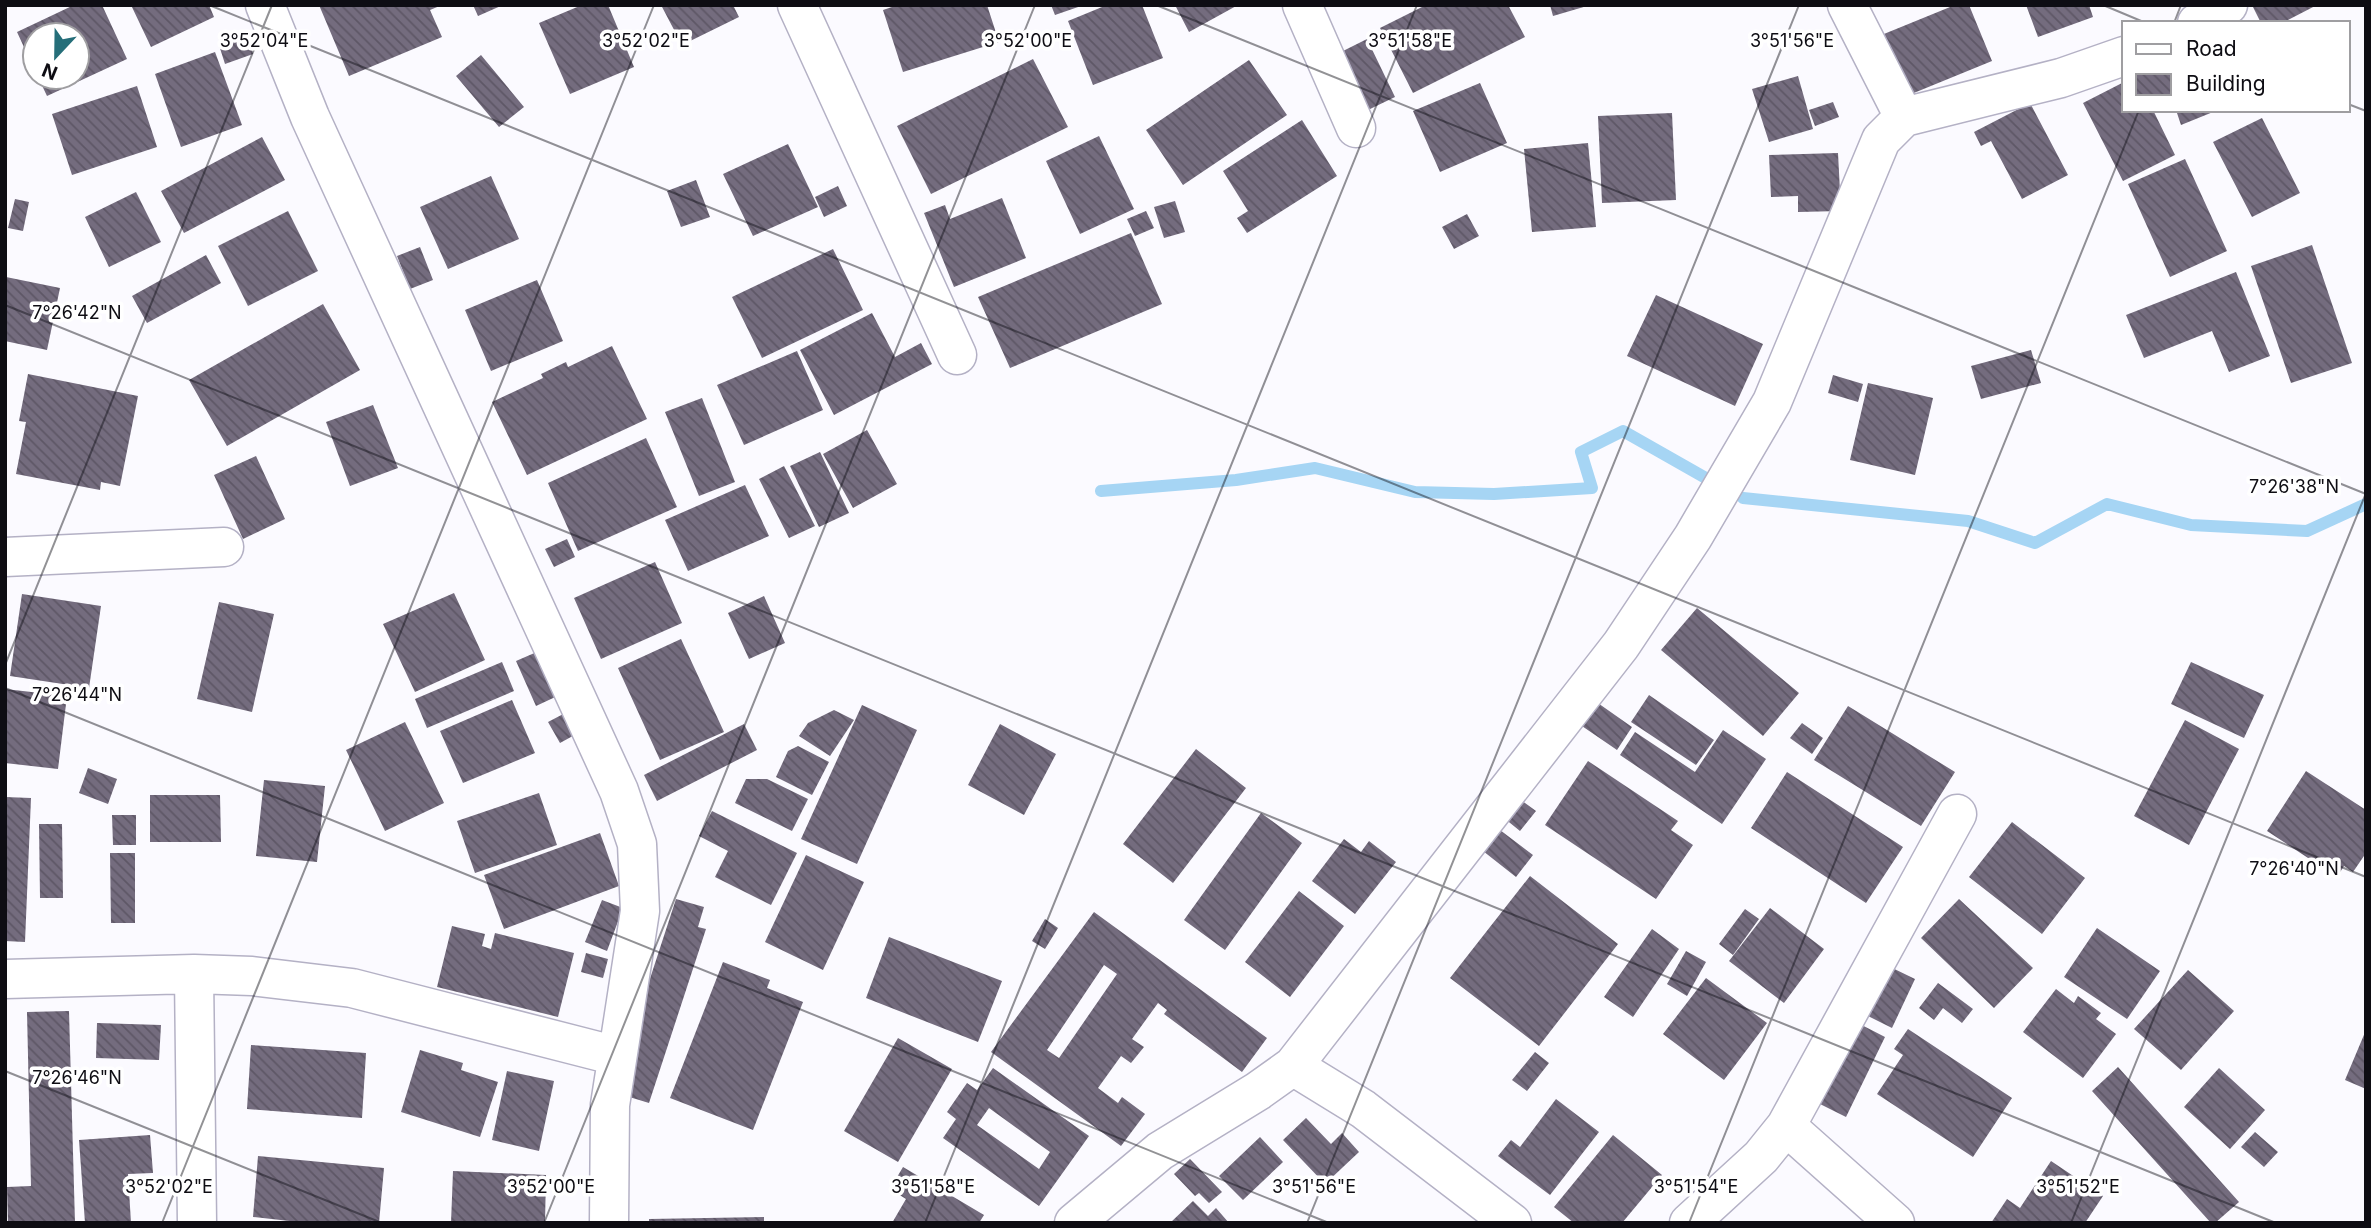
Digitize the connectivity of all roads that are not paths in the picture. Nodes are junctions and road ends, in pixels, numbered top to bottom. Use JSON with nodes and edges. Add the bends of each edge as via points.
{"nodes":[{"id":1,"x":265,"y":5,"type":"edge"},
{"id":2,"x":797,"y":5,"type":"edge"},
{"id":3,"x":1302,"y":5,"type":"edge"},
{"id":4,"x":1847,"y":5,"type":"edge"},
{"id":5,"x":2228,"y":5,"type":"edge"},
{"id":6,"x":2200,"y":21,"type":"edge"},
{"id":7,"x":2122,"y":57,"type":"edge"},
{"id":8,"x":1904,"y":117,"type":"junction"},
{"id":9,"x":1356,"y":128,"type":"dead end"},
{"id":10,"x":957,"y":355,"type":"dead end"},
{"id":11,"x":224,"y":548,"type":"dead end"},
{"id":12,"x":5,"y":557,"type":"edge"},
{"id":13,"x":1957,"y":814,"type":"dead end"},
{"id":14,"x":194,"y":974,"type":"junction"},
{"id":15,"x":5,"y":979,"type":"edge"},
{"id":16,"x":617,"y":1056,"type":"junction"},
{"id":17,"x":1293,"y":1066,"type":"junction"},
{"id":18,"x":1786,"y":1126,"type":"junction"},
{"id":19,"x":197,"y":1223,"type":"edge"},
{"id":20,"x":609,"y":1223,"type":"edge"},
{"id":21,"x":1074,"y":1223,"type":"edge"},
{"id":22,"x":1512,"y":1223,"type":"edge"},
{"id":23,"x":1689,"y":1223,"type":"edge"},
{"id":24,"x":1895,"y":1223,"type":"edge"}],
"edges":[{"from":1,"to":16,"type":"street","via":[[310,117],[619,791],[637,844],[640,911]]},
{"from":2,"to":10,"type":"street"},
{"from":3,"to":9,"type":"street"},
{"from":4,"to":8,"type":"street"},
{"from":5,"to":6,"type":"street"},
{"from":7,"to":8,"type":"street","via":[[2061,78]]},
{"from":8,"to":17,"type":"street","via":[[1881,140],[1772,402],[1693,537],[1620,645]]},
{"from":11,"to":12,"type":"street"},
{"from":13,"to":18,"type":"street"},
{"from":14,"to":15,"type":"street"},
{"from":14,"to":16,"type":"street","via":[[352,988]]},
{"from":14,"to":19,"type":"street"},
{"from":16,"to":20,"type":"street","via":[[610,1105]]},
{"from":17,"to":21,"type":"street","via":[[1160,1151]]},
{"from":17,"to":22,"type":"street","via":[[1363,1109]]},
{"from":18,"to":23,"type":"street","via":[[1761,1157]]},
{"from":18,"to":24,"type":"street"}]}
